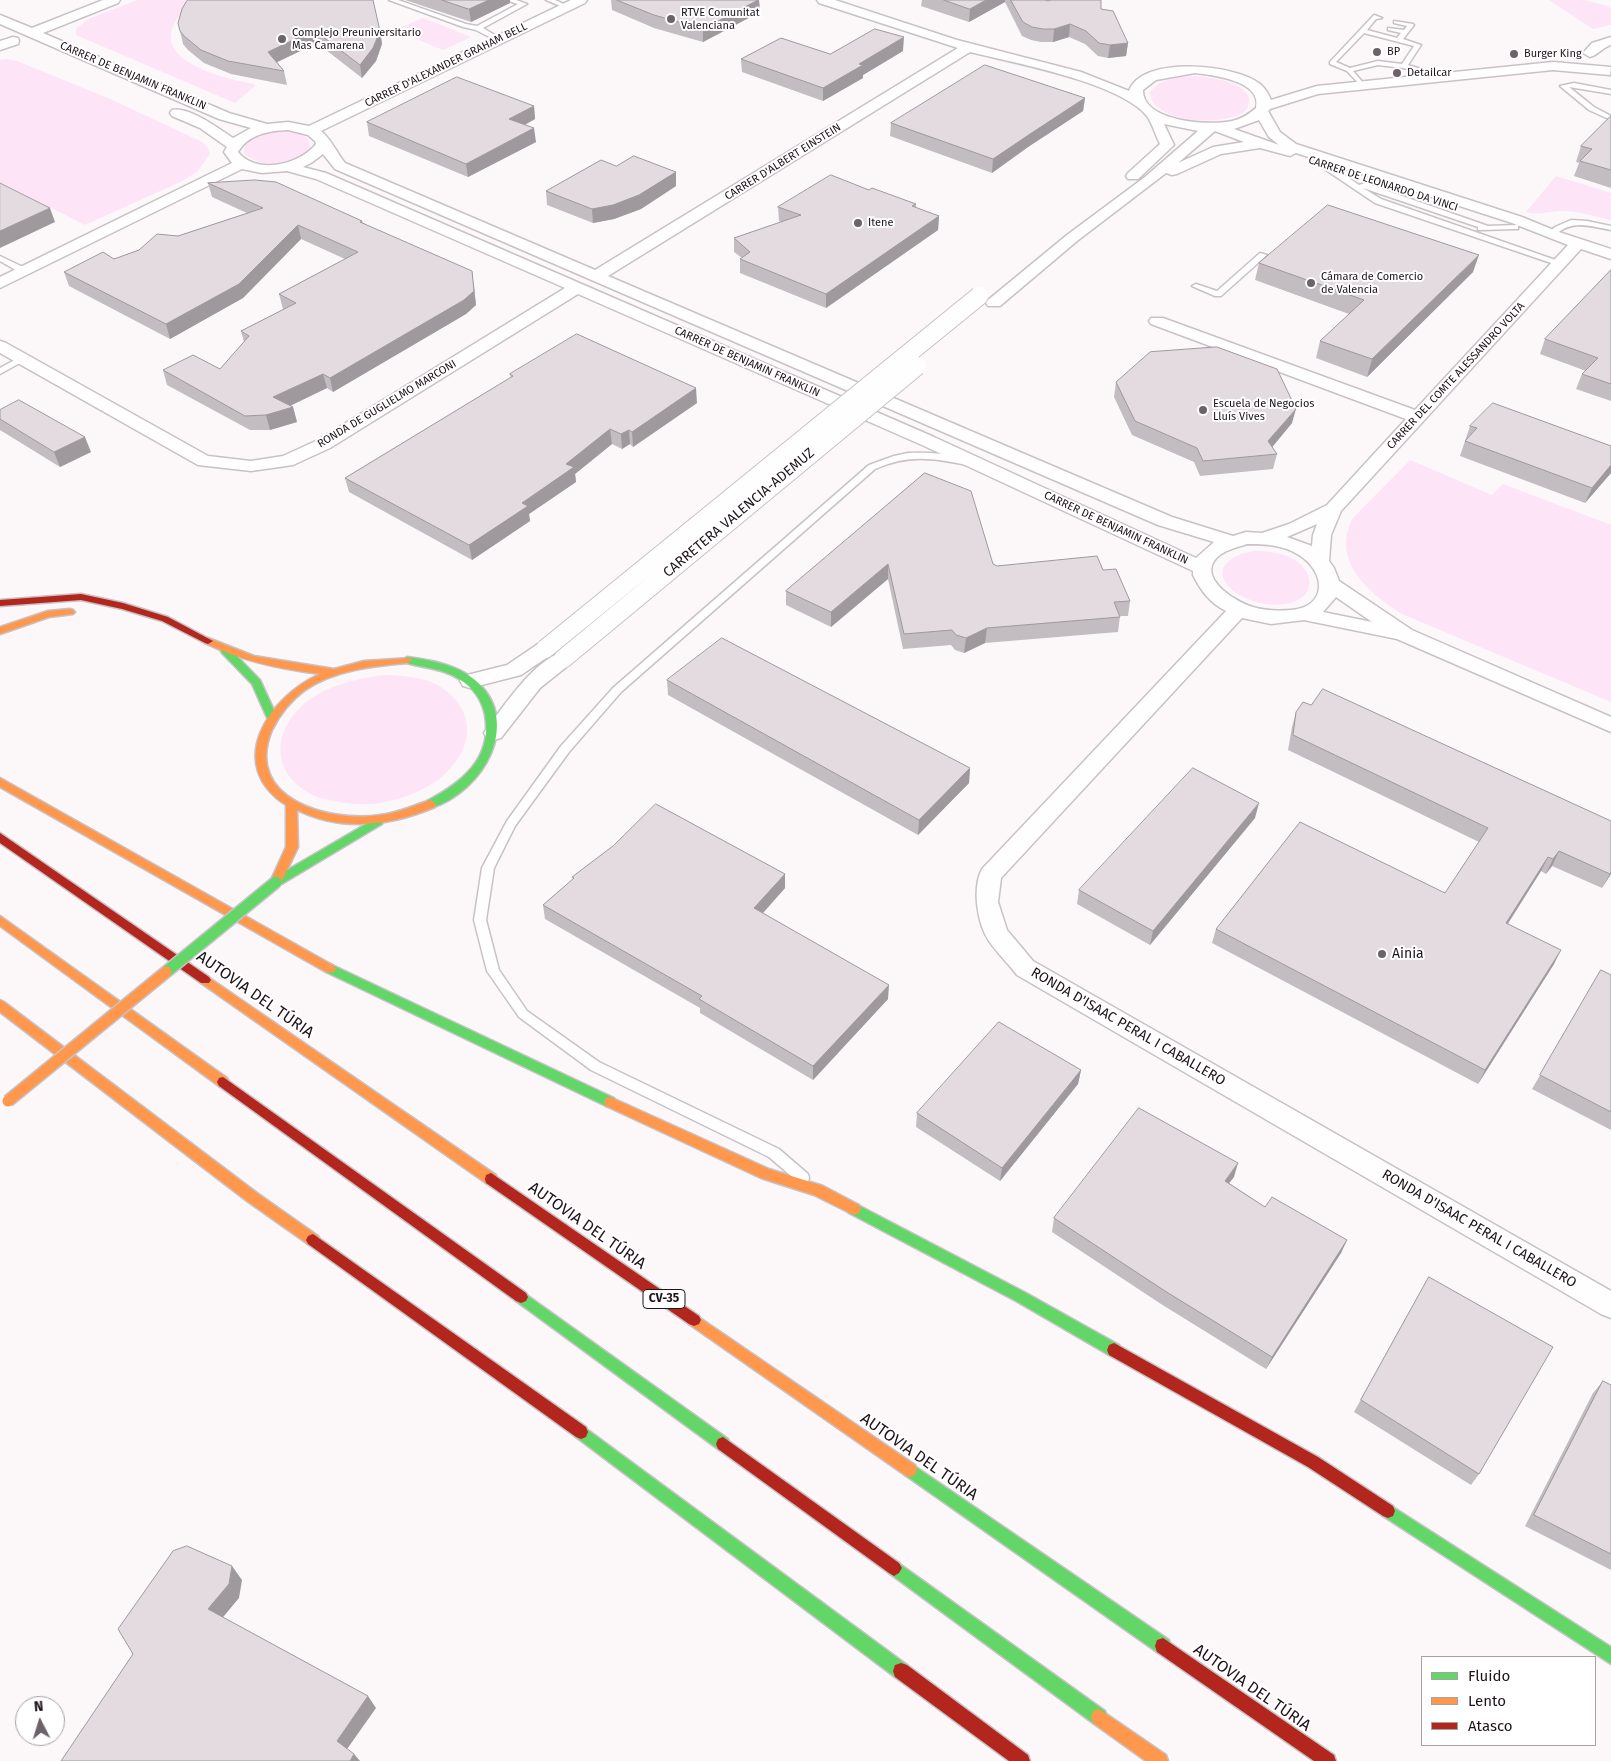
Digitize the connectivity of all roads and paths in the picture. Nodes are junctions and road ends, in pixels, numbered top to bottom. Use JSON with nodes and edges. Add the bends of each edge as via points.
{"nodes":[{"id":1,"x":114,"y":0,"type":"edge"},
{"id":2,"x":392,"y":0,"type":"edge"},
{"id":3,"x":510,"y":0,"type":"edge"},
{"id":4,"x":548,"y":0,"type":"edge"},
{"id":5,"x":581,"y":0,"type":"edge"},
{"id":6,"x":823,"y":0,"type":"edge"},
{"id":7,"x":567,"y":7,"type":"junction"},
{"id":8,"x":1379,"y":18,"type":"dead end"},
{"id":9,"x":0,"y":19,"type":"edge"},
{"id":10,"x":1396,"y":22,"type":"dead end"},
{"id":11,"x":478,"y":28,"type":"junction"},
{"id":12,"x":1390,"y":29,"type":"dead end"},
{"id":13,"x":1363,"y":31,"type":"junction"},
{"id":14,"x":1406,"y":32,"type":"junction"},
{"id":15,"x":32,"y":33,"type":"junction"},
{"id":16,"x":0,"y":35,"type":"edge"},
{"id":17,"x":13,"y":40,"type":"junction"},
{"id":18,"x":499,"y":40,"type":"junction"},
{"id":19,"x":1399,"y":40,"type":"junction"},
{"id":20,"x":1611,"y":42,"type":"edge"},
{"id":21,"x":0,"y":46,"type":"edge"},
{"id":22,"x":27,"y":47,"type":"dead end"},
{"id":23,"x":969,"y":47,"type":"junction"},
{"id":24,"x":1590,"y":53,"type":"junction"},
{"id":25,"x":1404,"y":66,"type":"junction"},
{"id":26,"x":1553,"y":66,"type":"junction"},
{"id":27,"x":1349,"y":70,"type":"junction"},
{"id":28,"x":1611,"y":71,"type":"edge"},
{"id":29,"x":1071,"y":72,"type":"junction"},
{"id":30,"x":1158,"y":74,"type":"junction"},
{"id":31,"x":1114,"y":75,"type":"dead end"},
{"id":32,"x":1132,"y":75,"type":"dead end"},
{"id":33,"x":1442,"y":77,"type":"junction"},
{"id":34,"x":1248,"y":82,"type":"junction"},
{"id":35,"x":1362,"y":85,"type":"junction"},
{"id":36,"x":1317,"y":90,"type":"junction"},
{"id":37,"x":1611,"y":92,"type":"edge"},
{"id":38,"x":1137,"y":100,"type":"junction"},
{"id":39,"x":168,"y":109,"type":"dead end"},
{"id":40,"x":1263,"y":109,"type":"junction"},
{"id":41,"x":1153,"y":115,"type":"junction"},
{"id":42,"x":1611,"y":118,"type":"edge"},
{"id":43,"x":1214,"y":127,"type":"junction"},
{"id":44,"x":268,"y":128,"type":"junction"},
{"id":45,"x":312,"y":130,"type":"junction"},
{"id":46,"x":323,"y":144,"type":"junction"},
{"id":47,"x":1260,"y":144,"type":"junction"},
{"id":48,"x":233,"y":145,"type":"junction"},
{"id":49,"x":242,"y":164,"type":"junction"},
{"id":50,"x":1323,"y":164,"type":"junction"},
{"id":51,"x":288,"y":167,"type":"junction"},
{"id":52,"x":1150,"y":180,"type":"junction"},
{"id":53,"x":1346,"y":180,"type":"junction"},
{"id":54,"x":1515,"y":227,"type":"junction"},
{"id":55,"x":1456,"y":228,"type":"junction"},
{"id":56,"x":1488,"y":228,"type":"junction"},
{"id":57,"x":1611,"y":228,"type":"edge"},
{"id":58,"x":1551,"y":234,"type":"junction"},
{"id":59,"x":1043,"y":243,"type":"dead end"},
{"id":60,"x":1578,"y":243,"type":"junction"},
{"id":61,"x":1611,"y":254,"type":"edge"},
{"id":62,"x":1263,"y":255,"type":"dead end"},
{"id":63,"x":0,"y":258,"type":"edge"},
{"id":64,"x":1560,"y":263,"type":"junction"},
{"id":65,"x":24,"y":271,"type":"junction"},
{"id":66,"x":597,"y":276,"type":"junction"},
{"id":67,"x":0,"y":283,"type":"edge"},
{"id":68,"x":993,"y":284,"type":"dead end"},
{"id":69,"x":1196,"y":286,"type":"dead end"},
{"id":70,"x":577,"y":288,"type":"junction"},
{"id":71,"x":986,"y":299,"type":"junction"},
{"id":72,"x":1157,"y":321,"type":"dead end"},
{"id":73,"x":0,"y":346,"type":"edge"},
{"id":74,"x":23,"y":359,"type":"junction"},
{"id":75,"x":0,"y":371,"type":"edge"},
{"id":76,"x":1418,"y":418,"type":"junction"},
{"id":77,"x":971,"y":462,"type":"junction"},
{"id":78,"x":1333,"y":509,"type":"junction"},
{"id":79,"x":1265,"y":538,"type":"junction"},
{"id":80,"x":1229,"y":541,"type":"junction"},
{"id":81,"x":1320,"y":561,"type":"junction"},
{"id":82,"x":1202,"y":568,"type":"junction"},
{"id":83,"x":1331,"y":585,"type":"junction"},
{"id":84,"x":0,"y":603,"type":"edge"},
{"id":85,"x":123,"y":606,"type":"junction"},
{"id":86,"x":1238,"y":610,"type":"junction"},
{"id":87,"x":1304,"y":614,"type":"junction"},
{"id":88,"x":0,"y":631,"type":"edge"},
{"id":89,"x":1405,"y":635,"type":"junction"},
{"id":90,"x":226,"y":651,"type":"junction"},
{"id":91,"x":332,"y":672,"type":"junction"},
{"id":92,"x":470,"y":681,"type":"junction"},
{"id":93,"x":272,"y":716,"type":"junction"},
{"id":94,"x":1611,"y":725,"type":"edge"},
{"id":95,"x":494,"y":733,"type":"junction"},
{"id":96,"x":0,"y":775,"type":"edge"},
{"id":97,"x":0,"y":782,"type":"edge"},
{"id":98,"x":15,"y":789,"type":"junction"},
{"id":99,"x":291,"y":805,"type":"junction"},
{"id":100,"x":380,"y":820,"type":"junction"},
{"id":101,"x":0,"y":837,"type":"edge"},
{"id":102,"x":276,"y":882,"type":"junction"},
{"id":103,"x":0,"y":920,"type":"edge"},
{"id":104,"x":2,"y":1005,"type":"edge"},
{"id":105,"x":3,"y":1105,"type":"edge"},
{"id":106,"x":818,"y":1190,"type":"junction"},
{"id":107,"x":1611,"y":1306,"type":"edge"},
{"id":108,"x":1611,"y":1656,"type":"edge"},
{"id":109,"x":1022,"y":1761,"type":"edge"},
{"id":110,"x":1160,"y":1761,"type":"edge"},
{"id":111,"x":1328,"y":1761,"type":"edge"}],
"edges":[{"from":1,"to":15,"type":"street"},
{"from":2,"to":11,"type":"lane"},
{"from":3,"to":11,"type":"lane","via":[[524,4]]},
{"from":4,"to":7,"type":"lane"},
{"from":5,"to":7,"type":"street","name":"CARRER D'ALEXANDER GRAHAM BELL"},
{"from":6,"to":23,"type":"street"},
{"from":7,"to":18,"type":"street","name":"CARRER D'ALEXANDER GRAHAM BELL"},
{"from":8,"to":13,"type":"lane","via":[[1374,17]]},
{"from":9,"to":15,"type":"street","name":"CARRER DE BENJAMIN FRANKLIN"},
{"from":10,"to":14,"type":"lane","via":[[1411,25]]},
{"from":11,"to":18,"type":"lane"},
{"from":12,"to":14,"type":"lane"},
{"from":13,"to":19,"type":"lane"},
{"from":13,"to":27,"type":"lane","via":[[1332,63]]},
{"from":14,"to":19,"type":"lane"},
{"from":15,"to":44,"type":"street","name":"CARRER DE BENJAMIN FRANKLIN","via":[[224,116]]},
{"from":16,"to":17,"type":"street"},
{"from":17,"to":21,"type":"street"},
{"from":17,"to":22,"type":"street"},
{"from":18,"to":45,"type":"street","name":"CARRER D'ALEXANDER GRAHAM BELL"},
{"from":19,"to":25,"type":"lane","via":[[1418,44]]},
{"from":20,"to":24,"type":"street","via":[[1600,44]]},
{"from":23,"to":29,"type":"street"},
{"from":23,"to":66,"type":"street","name":"CARRER D'ALBERT EINSTEIN"},
{"from":24,"to":26,"type":"street"},
{"from":24,"to":28,"type":"street","via":[[1592,60]]},
{"from":25,"to":27,"type":"lane","via":[[1378,63]]},
{"from":25,"to":33,"type":"lane"},
{"from":26,"to":28,"type":"street"},
{"from":26,"to":33,"type":"street"},
{"from":27,"to":35,"type":"lane"},
{"from":29,"to":31,"type":"street"},
{"from":29,"to":38,"type":"street","via":[[1111,86]]},
{"from":30,"to":32,"type":"street"},
{"from":30,"to":34,"type":"street","via":[[1194,69],[1214,71]]},
{"from":30,"to":38,"type":"street","via":[[1139,85]]},
{"from":33,"to":35,"type":"street"},
{"from":34,"to":36,"type":"street"},
{"from":34,"to":40,"type":"street","name":"CARRER DE LEONARDO DA VINCI","via":[[1264,98]]},
{"from":35,"to":36,"type":"street"},
{"from":36,"to":40,"type":"street"},
{"from":37,"to":42,"type":"lane","via":[[1563,86],[1588,107]]},
{"from":38,"to":41,"type":"street"},
{"from":39,"to":48,"type":"street","name":"CARRER DE BENJAMIN FRANKLIN","via":[[205,125]]},
{"from":40,"to":43,"type":"street","via":[[1251,119]]},
{"from":40,"to":58,"type":"street","name":"CARRER DE LEONARDO DA VINCI","via":[[1274,134],[1291,147]]},
{"from":41,"to":43,"type":"street","via":[[1190,126]]},
{"from":41,"to":59,"type":"street","via":[[1167,145],[1135,174]]},
{"from":43,"to":47,"type":"street","name":"CARRER DE LEONARDO DA VINCI"},
{"from":43,"to":52,"type":"street"},
{"from":44,"to":45,"type":"street","via":[[292,126]]},
{"from":44,"to":48,"type":"street","via":[[246,135]]},
{"from":45,"to":46,"type":"street","name":"CARRER DE BENJAMIN FRANKLIN"},
{"from":46,"to":51,"type":"street","via":[[313,158]]},
{"from":46,"to":66,"type":"street","name":"CARRER DE BENJAMIN FRANKLIN","via":[[340,166]]},
{"from":47,"to":50,"type":"street","name":"CARRER DE LEONARDO DA VINCI"},
{"from":47,"to":52,"type":"street","via":[[1218,150]]},
{"from":48,"to":49,"type":"street","via":[[234,159]]},
{"from":49,"to":51,"type":"street","via":[[262,169]]},
{"from":49,"to":65,"type":"street"},
{"from":50,"to":53,"type":"lane"},
{"from":50,"to":54,"type":"street","name":"CARRER DE LEONARDO DA VINCI"},
{"from":51,"to":70,"type":"street","name":"CARRER DE BENJAMIN FRANKLIN","via":[[321,176]]},
{"from":52,"to":71,"type":"street"},
{"from":53,"to":55,"type":"lane","via":[[1378,201]]},
{"from":53,"to":56,"type":"lane"},
{"from":54,"to":56,"type":"lane"},
{"from":54,"to":58,"type":"street","name":"CARRER DE LEONARDO DA VINCI"},
{"from":55,"to":56,"type":"lane"},
{"from":55,"to":64,"type":"lane"},
{"from":57,"to":58,"type":"lane","via":[[1574,221],[1558,226]]},
{"from":58,"to":60,"type":"street","name":"CARRER DE LEONARDO DA VINCI"},
{"from":60,"to":61,"type":"street","name":"CARRER DE LEONARDO DA VINCI"},
{"from":60,"to":64,"type":"street","name":"CARRER DEL COMTE ALESSANDRO VOLTA"},
{"from":62,"to":69,"type":"lane","via":[[1218,294]]},
{"from":63,"to":65,"type":"lane"},
{"from":64,"to":76,"type":"street","name":"CARRER DEL COMTE ALESSANDRO VOLTA"},
{"from":65,"to":67,"type":"street"},
{"from":66,"to":80,"type":"street","name":"CARRER DE BENJAMIN FRANKLIN","via":[[1165,520]]},
{"from":68,"to":71,"type":"street"},
{"from":70,"to":74,"type":"street","name":"RONDA DE GUGLIELMO MARCONI","via":[[324,444],[287,461],[251,466],[204,461]]},
{"from":70,"to":77,"type":"street","name":"CARRER DE BENJAMIN FRANKLIN"},
{"from":71,"to":92,"type":"street","name":"CARRETERA VALENCIA-ADEMUZ","bridge":true,"via":[[545,649],[514,670]]},
{"from":71,"to":95,"type":"street","name":"CARRETERA VALENCIA-ADEMUZ","bridge":true,"via":[[533,683]]},
{"from":72,"to":76,"type":"street"},
{"from":73,"to":74,"type":"street","name":"RONDA DE GUGLIELMO MARCONI"},
{"from":74,"to":75,"type":"lane"},
{"from":76,"to":78,"type":"street","name":"CARRER DEL COMTE ALESSANDRO VOLTA"},
{"from":77,"to":82,"type":"street","name":"CARRER DE BENJAMIN FRANKLIN","via":[[1146,539]]},
{"from":77,"to":106,"type":"lane","via":[[922,454],[891,458],[872,467],[617,690],[565,749],[511,824],[488,868],[480,920],[490,963],[523,1014],[595,1066],[774,1153]]},
{"from":78,"to":79,"type":"street","name":"CARRER DEL COMTE ALESSANDRO VOLTA","via":[[1296,528]]},
{"from":78,"to":81,"type":"street","name":"CARRER DEL COMTE ALESSANDRO VOLTA","via":[[1322,535]]},
{"from":79,"to":80,"type":"street"},
{"from":79,"to":81,"type":"street","via":[[1286,542]]},
{"from":80,"to":82,"type":"street","via":[[1211,552]]},
{"from":81,"to":83,"type":"street"},
{"from":82,"to":86,"type":"street","via":[[1204,580],[1211,591],[1222,602]]},
{"from":83,"to":87,"type":"street","via":[[1328,597]]},
{"from":83,"to":89,"type":"street"},
{"from":84,"to":85,"type":"main road","via":[[81,597]]},
{"from":85,"to":88,"type":"main road","via":[[48,614]]},
{"from":85,"to":90,"type":"main road","via":[[165,619]]},
{"from":86,"to":87,"type":"street","via":[[1272,618]]},
{"from":86,"to":107,"type":"street","name":"RONDA D'ISAAC PERAL I CABALLERO","via":[[990,875],[987,902],[997,934],[1025,968]]},
{"from":87,"to":89,"type":"street"},
{"from":89,"to":94,"type":"street"},
{"from":90,"to":91,"type":"main road","via":[[280,666]]},
{"from":90,"to":93,"type":"main road","via":[[256,682]]},
{"from":91,"to":92,"type":"main road","via":[[369,662],[407,660],[442,667]]},
{"from":91,"to":93,"type":"main road","via":[[308,684]]},
{"from":92,"to":95,"type":"main road","via":[[484,696],[493,714]]},
{"from":93,"to":99,"type":"main road","via":[[261,740],[261,764],[271,787]]},
{"from":95,"to":100,"type":"main road","via":[[487,756],[458,788],[415,812]]},
{"from":96,"to":98,"type":"main road"},
{"from":97,"to":98,"type":"main road"},
{"from":98,"to":106,"type":"main road","via":[[318,963],[766,1174]]},
{"from":99,"to":100,"type":"main road","via":[[317,816],[348,821]]},
{"from":99,"to":102,"type":"main road","via":[[292,847]]},
{"from":100,"to":102,"type":"main road"},
{"from":101,"to":111,"type":"main road","name":"AUTOVIA DEL TÚRIA","number":"CV-35"},
{"from":102,"to":105,"type":"main road","bridge":true},
{"from":103,"to":110,"type":"main road"},
{"from":104,"to":109,"type":"main road","via":[[252,1197],[536,1398]]},
{"from":106,"to":108,"type":"main road","via":[[1021,1297],[1313,1462]]}]}
